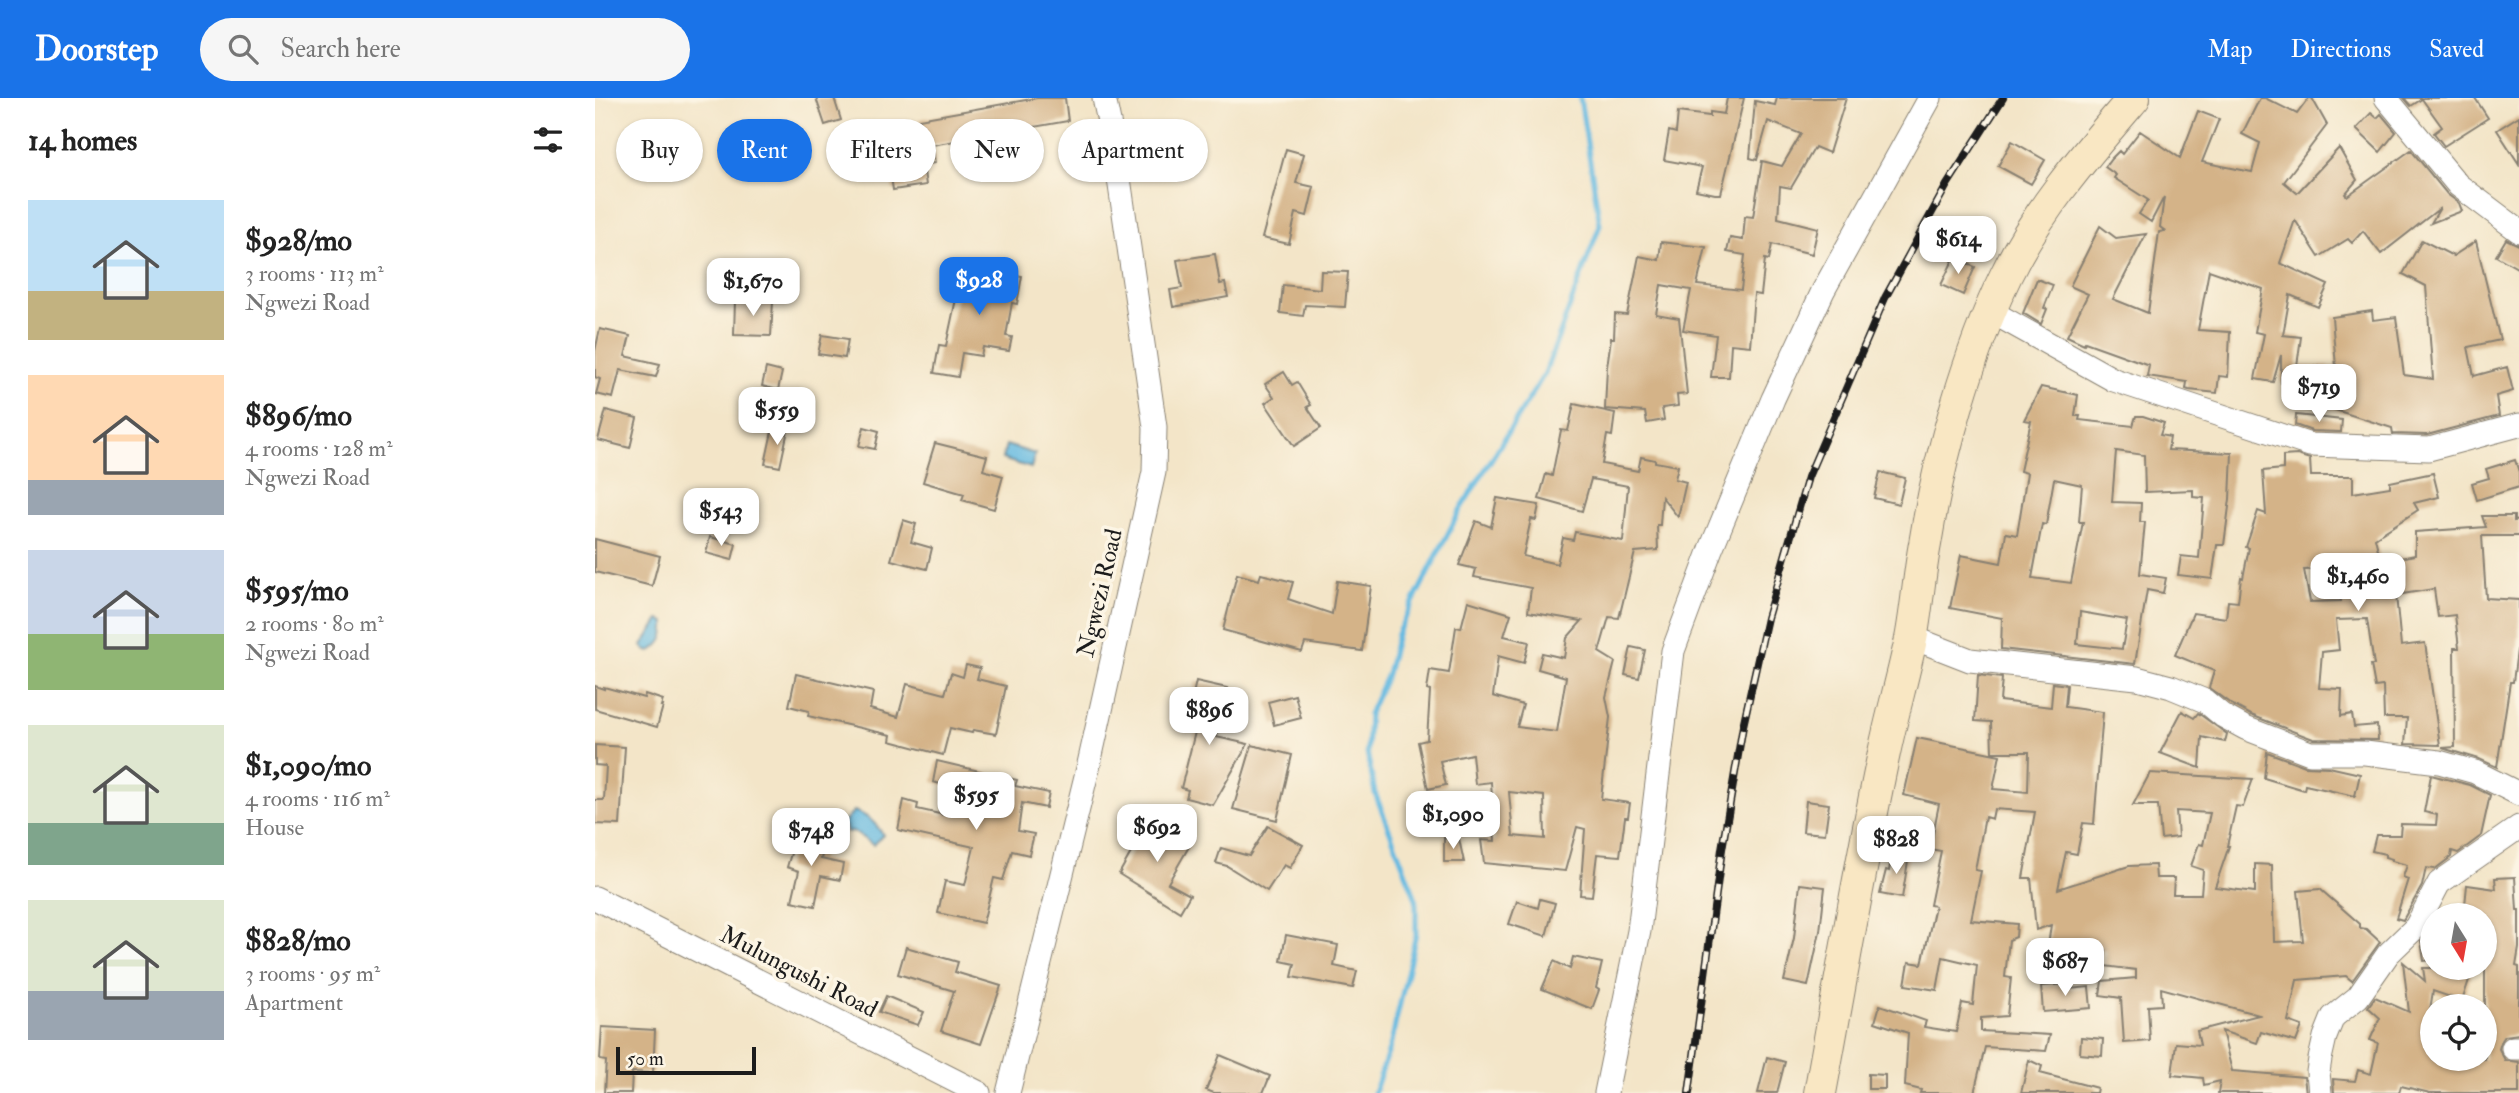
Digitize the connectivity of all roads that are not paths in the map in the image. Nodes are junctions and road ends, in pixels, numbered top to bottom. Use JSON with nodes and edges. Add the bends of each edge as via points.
{"nodes":[{"id":1,"x":1104,"y":98,"type":"edge"},
{"id":2,"x":1930,"y":98,"type":"edge"},
{"id":3,"x":2134,"y":98,"type":"edge"},
{"id":4,"x":2386,"y":98,"type":"edge"},
{"id":5,"x":2519,"y":231,"type":"edge"},
{"id":6,"x":1990,"y":311,"type":"junction"},
{"id":7,"x":2519,"y":425,"type":"edge"},
{"id":8,"x":1911,"y":636,"type":"junction"},
{"id":9,"x":2519,"y":794,"type":"edge"},
{"id":10,"x":2519,"y":827,"type":"edge"},
{"id":11,"x":595,"y":898,"type":"edge"},
{"id":12,"x":979,"y":1093,"type":"edge"},
{"id":13,"x":1008,"y":1093,"type":"edge"},
{"id":14,"x":1606,"y":1093,"type":"edge"},
{"id":15,"x":1820,"y":1093,"type":"edge"},
{"id":16,"x":2320,"y":1093,"type":"edge"}],
"edges":[{"from":1,"to":13,"type":"street","name":"Ngwezi Road","via":[[1155,427],[1154,472],[1089,764]]},
{"from":2,"to":14,"type":"street","via":[[1823,291],[1773,399],[1673,651],[1639,931]]},
{"from":3,"to":6,"type":"street","via":[[2036,222]]},
{"from":4,"to":5,"type":"street","via":[[2458,185]]},
{"from":6,"to":7,"type":"street","via":[[2114,380],[2310,445],[2429,449]]},
{"from":6,"to":8,"type":"street","via":[[1944,458]]},
{"from":8,"to":9,"type":"street","via":[[1970,660],[2137,678],[2205,701],[2245,728],[2310,753],[2365,753],[2439,762],[2475,772]]},
{"from":8,"to":15,"type":"street","via":[[1884,752]]},
{"from":10,"to":16,"type":"street","via":[[2439,883],[2416,927],[2388,954],[2358,997],[2333,1017],[2320,1059]]},
{"from":11,"to":12,"type":"street","name":"Mulungushi Road"}]}
